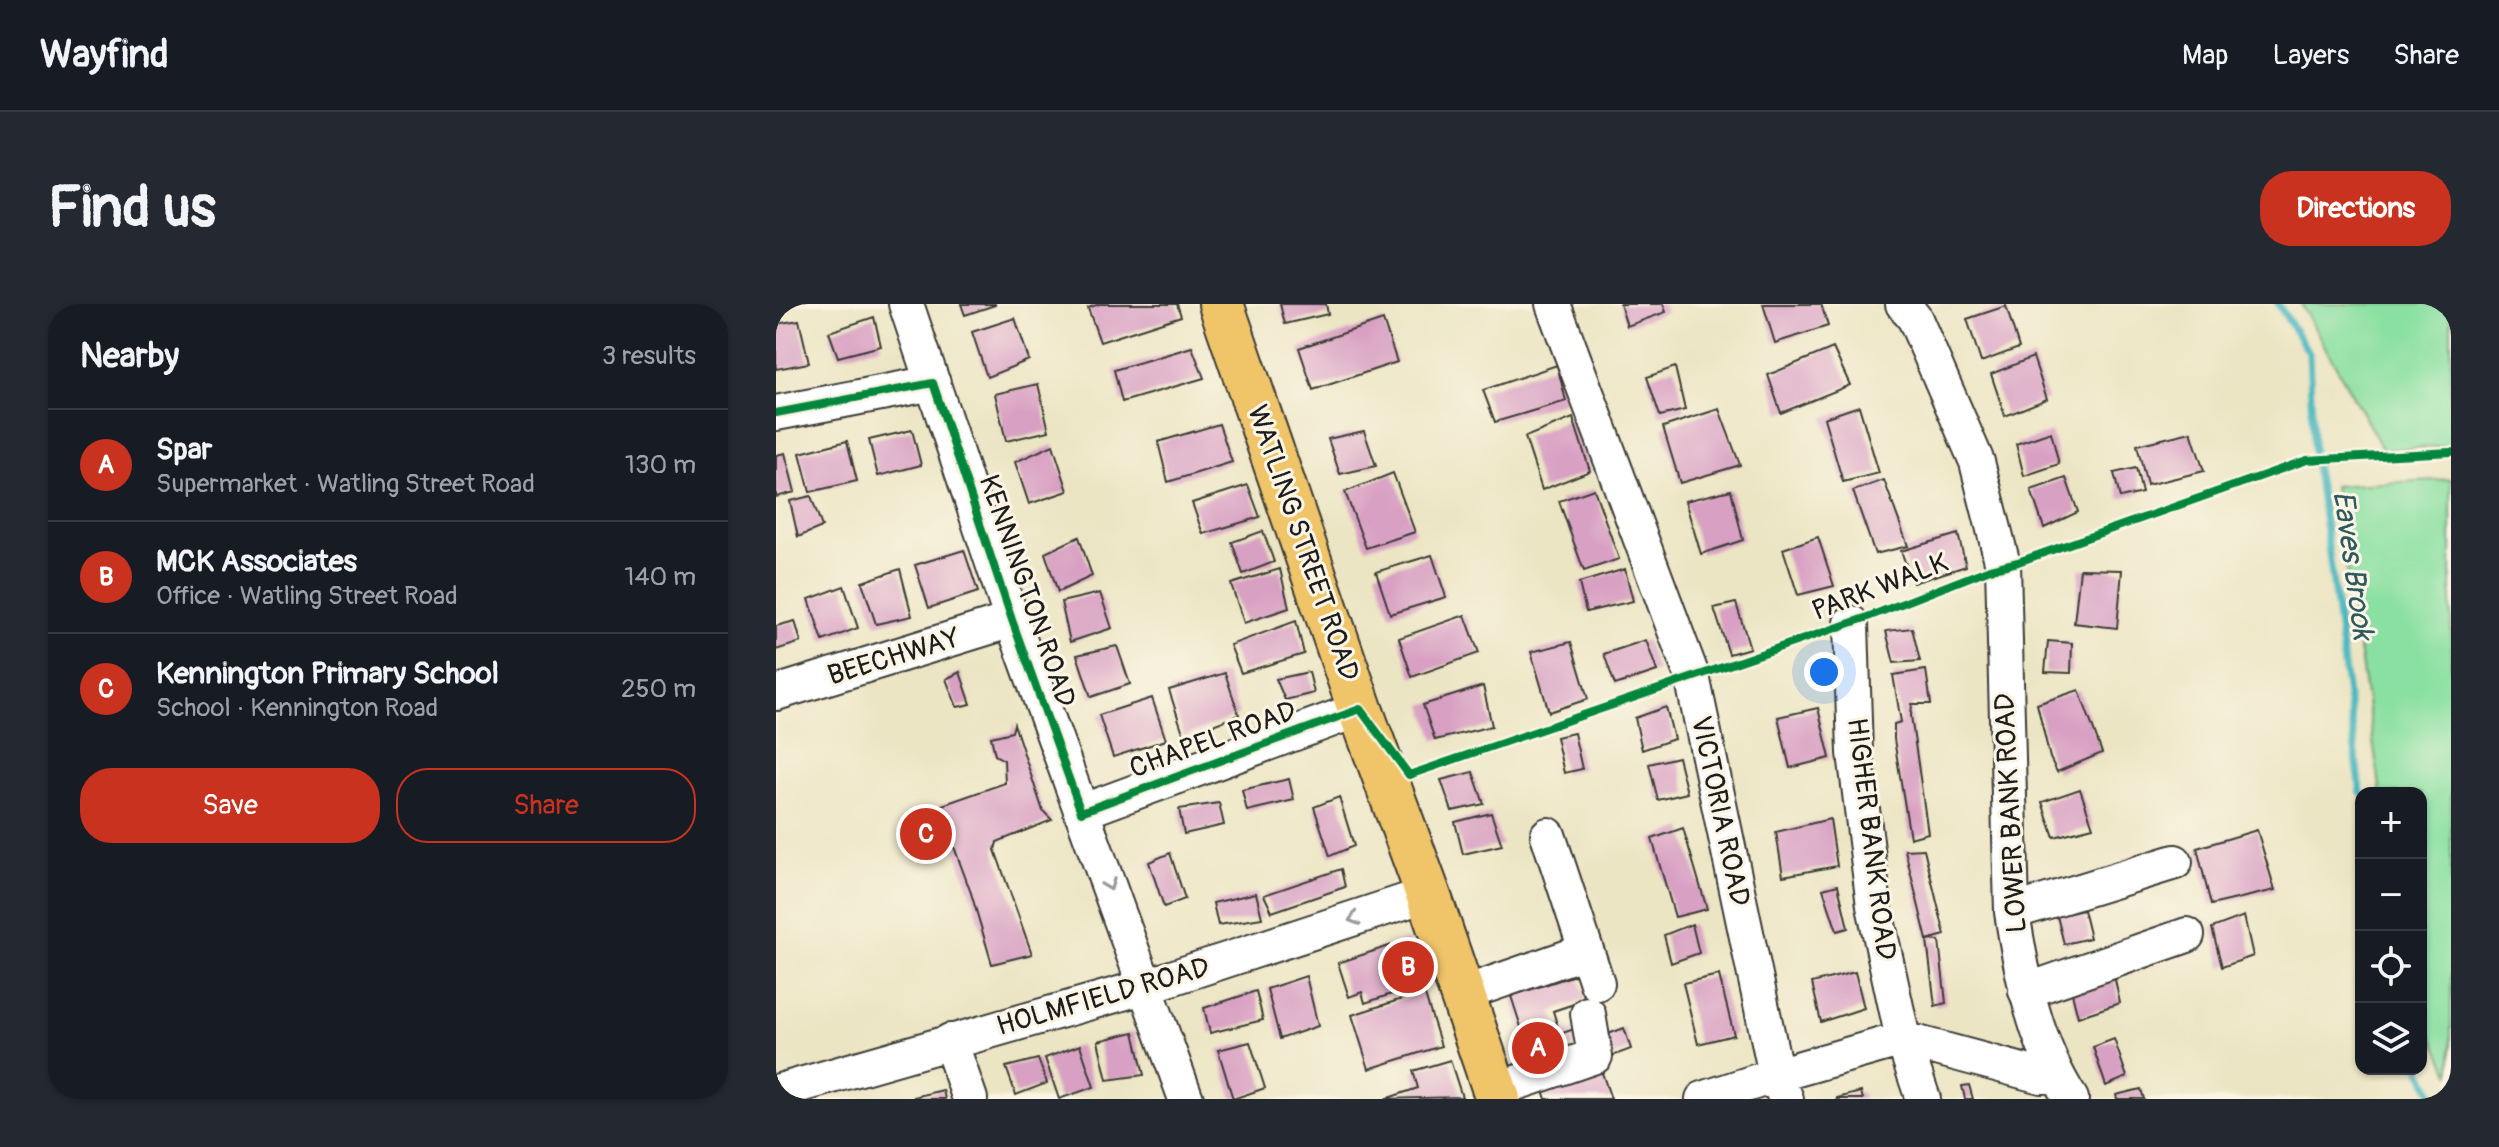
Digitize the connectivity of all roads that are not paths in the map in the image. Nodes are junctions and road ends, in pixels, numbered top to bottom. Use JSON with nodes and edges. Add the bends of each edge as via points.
{"nodes":[{"id":1,"x":906,"y":304,"type":"edge"},
{"id":2,"x":1221,"y":304,"type":"edge"},
{"id":3,"x":1553,"y":304,"type":"edge"},
{"id":4,"x":1903,"y":304,"type":"edge"},
{"id":5,"x":933,"y":383,"type":"junction"},
{"id":6,"x":776,"y":413,"type":"edge"},
{"id":7,"x":1012,"y":620,"type":"junction"},
{"id":8,"x":1851,"y":623,"type":"dead end"},
{"id":9,"x":776,"y":693,"type":"edge"},
{"id":10,"x":1360,"y":709,"type":"junction"},
{"id":11,"x":1081,"y":812,"type":"junction"},
{"id":12,"x":1548,"y":835,"type":"dead end"},
{"id":13,"x":2175,"y":862,"type":"dead end"},
{"id":14,"x":1428,"y":894,"type":"junction"},
{"id":15,"x":2012,"y":912,"type":"junction"},
{"id":16,"x":2187,"y":935,"type":"dead end"},
{"id":17,"x":1586,"y":951,"type":"junction"},
{"id":18,"x":1147,"y":986,"type":"junction"},
{"id":19,"x":2026,"y":991,"type":"junction"},
{"id":20,"x":1462,"y":994,"type":"junction"},
{"id":21,"x":1903,"y":1039,"type":"junction"},
{"id":22,"x":950,"y":1041,"type":"junction"},
{"id":23,"x":1781,"y":1087,"type":"edge"},
{"id":24,"x":2064,"y":1087,"type":"edge"},
{"id":25,"x":788,"y":1093,"type":"edge"},
{"id":26,"x":1497,"y":1094,"type":"edge"},
{"id":27,"x":970,"y":1099,"type":"edge"},
{"id":28,"x":1186,"y":1099,"type":"edge"},
{"id":29,"x":1703,"y":1099,"type":"edge"},
{"id":30,"x":1923,"y":1099,"type":"edge"}],
"edges":[{"from":1,"to":5,"type":"street","name":"KENNINGTON ROAD"},
{"from":2,"to":10,"type":"main road","name":"WATLING STREET ROAD"},
{"from":3,"to":23,"type":"street","name":"VICTORIA ROAD","via":[[1692,676]]},
{"from":4,"to":15,"type":"street","name":"LOWER BANK ROAD","via":[[1915,319],[1977,462],[2003,565]]},
{"from":5,"to":6,"type":"street"},
{"from":5,"to":7,"type":"street","name":"KENNINGTON ROAD"},
{"from":7,"to":9,"type":"street","name":"BEECHWAY"},
{"from":7,"to":11,"type":"street","name":"KENNINGTON ROAD"},
{"from":8,"to":21,"type":"street","name":"HIGHER BANK ROAD","via":[[1855,753],[1874,906]]},
{"from":10,"to":11,"type":"street","name":"CHAPEL ROAD"},
{"from":10,"to":14,"type":"main road","name":"WATLING STREET ROAD"},
{"from":11,"to":18,"type":"street","name":"KENNINGTON ROAD","one_way":true},
{"from":12,"to":17,"type":"street"},
{"from":13,"to":15,"type":"street"},
{"from":14,"to":18,"type":"street","name":"HOLMFIELD ROAD","one_way":true},
{"from":14,"to":20,"type":"main road","name":"WATLING STREET ROAD"},
{"from":15,"to":19,"type":"street","name":"LOWER BANK ROAD"},
{"from":16,"to":19,"type":"street"},
{"from":17,"to":20,"type":"street"},
{"from":17,"to":26,"type":"street","via":[[1595,1056]]},
{"from":18,"to":22,"type":"street","name":"HOLMFIELD ROAD"},
{"from":18,"to":28,"type":"street","name":"KENNINGTON ROAD"},
{"from":19,"to":24,"type":"street","name":"LOWER BANK ROAD"},
{"from":20,"to":26,"type":"main road","name":"WATLING STREET ROAD"},
{"from":21,"to":23,"type":"street"},
{"from":21,"to":24,"type":"street"},
{"from":21,"to":30,"type":"street","name":"HIGHER BANK ROAD"},
{"from":22,"to":25,"type":"street","name":"HOLMFIELD ROAD"},
{"from":22,"to":27,"type":"street"},
{"from":23,"to":29,"type":"street"}]}
